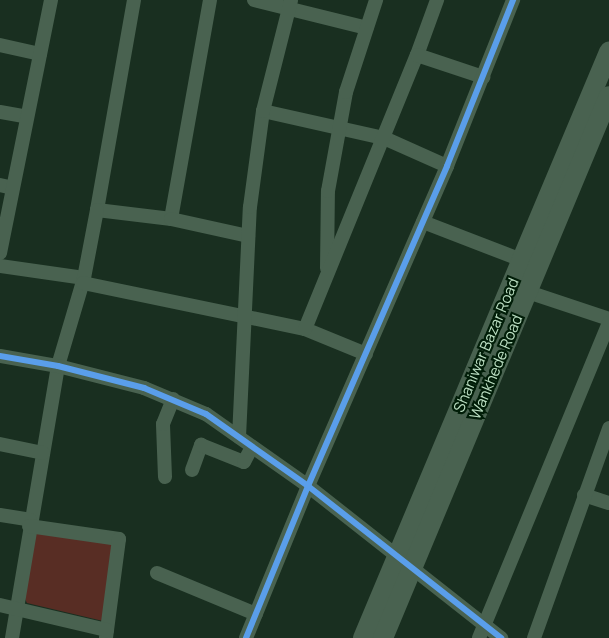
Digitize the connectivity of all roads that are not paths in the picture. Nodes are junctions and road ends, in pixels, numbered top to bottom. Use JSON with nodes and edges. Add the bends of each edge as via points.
{"nodes":[{"id":1,"x":51,"y":0,"type":"edge"},
{"id":2,"x":134,"y":0,"type":"edge"},
{"id":3,"x":210,"y":0,"type":"edge"},
{"id":4,"x":254,"y":0,"type":"edge"},
{"id":5,"x":376,"y":0,"type":"edge"},
{"id":6,"x":437,"y":0,"type":"edge"},
{"id":7,"x":513,"y":0,"type":"edge"},
{"id":8,"x":290,"y":4,"type":"edge"},
{"id":9,"x":367,"y":28,"type":"junction"},
{"id":10,"x":0,"y":45,"type":"edge"},
{"id":11,"x":609,"y":52,"type":"edge"},
{"id":12,"x":40,"y":54,"type":"junction"},
{"id":13,"x":417,"y":56,"type":"junction"},
{"id":14,"x":484,"y":77,"type":"junction"},
{"id":15,"x":609,"y":96,"type":"edge"},
{"id":16,"x":263,"y":111,"type":"junction"},
{"id":17,"x":0,"y":112,"type":"edge"},
{"id":18,"x":27,"y":117,"type":"junction"},
{"id":19,"x":339,"y":128,"type":"junction"},
{"id":20,"x":384,"y":138,"type":"junction"},
{"id":21,"x":448,"y":166,"type":"junction"},
{"id":22,"x":7,"y":186,"type":"edge"},
{"id":23,"x":97,"y":210,"type":"junction"},
{"id":24,"x":170,"y":219,"type":"junction"},
{"id":25,"x":423,"y":222,"type":"junction"},
{"id":26,"x":248,"y":236,"type":"junction"},
{"id":27,"x":0,"y":253,"type":"edge"},
{"id":28,"x":530,"y":264,"type":"junction"},
{"id":29,"x":0,"y":266,"type":"edge"},
{"id":30,"x":327,"y":276,"type":"junction"},
{"id":31,"x":83,"y":280,"type":"junction"},
{"id":32,"x":528,"y":292,"type":"junction"},
{"id":33,"x":244,"y":317,"type":"junction"},
{"id":34,"x":609,"y":321,"type":"edge"},
{"id":35,"x":305,"y":329,"type":"junction"},
{"id":36,"x":366,"y":354,"type":"junction"},
{"id":37,"x":0,"y":356,"type":"edge"},
{"id":38,"x":58,"y":366,"type":"junction"},
{"id":39,"x":173,"y":399,"type":"junction"},
{"id":40,"x":609,"y":428,"type":"edge"},
{"id":41,"x":239,"y":437,"type":"junction"},
{"id":42,"x":0,"y":444,"type":"edge"},
{"id":43,"x":252,"y":447,"type":"junction"},
{"id":44,"x":43,"y":453,"type":"junction"},
{"id":45,"x":192,"y":470,"type":"dead end"},
{"id":46,"x":166,"y":477,"type":"dead end"},
{"id":47,"x":308,"y":486,"type":"junction"},
{"id":48,"x":584,"y":495,"type":"junction"},
{"id":49,"x":609,"y":503,"type":"edge"},
{"id":50,"x":0,"y":515,"type":"edge"},
{"id":51,"x":30,"y":523,"type":"junction"},
{"id":52,"x":403,"y":563,"type":"junction"},
{"id":53,"x":157,"y":573,"type":"dead end"},
{"id":54,"x":0,"y":605,"type":"edge"},
{"id":55,"x":17,"y":608,"type":"junction"},
{"id":56,"x":256,"y":614,"type":"junction"},
{"id":57,"x":484,"y":624,"type":"junction"},
{"id":58,"x":107,"y":634,"type":"edge"},
{"id":59,"x":12,"y":638,"type":"edge"},
{"id":60,"x":246,"y":638,"type":"edge"},
{"id":61,"x":363,"y":638,"type":"edge"},
{"id":62,"x":383,"y":638,"type":"edge"},
{"id":63,"x":479,"y":638,"type":"edge"},
{"id":64,"x":501,"y":638,"type":"edge"},
{"id":65,"x":534,"y":638,"type":"edge"}],
"edges":[{"from":1,"to":12,"type":"street"},
{"from":2,"to":23,"type":"street"},
{"from":3,"to":24,"type":"street"},
{"from":4,"to":8,"type":"street"},
{"from":5,"to":9,"type":"street"},
{"from":6,"to":13,"type":"street"},
{"from":7,"to":14,"type":"street"},
{"from":8,"to":9,"type":"street"},
{"from":8,"to":16,"type":"street"},
{"from":9,"to":19,"type":"street","via":[[346,92]]},
{"from":10,"to":12,"type":"street"},
{"from":11,"to":28,"type":"main road","name":"Shaniwar Bazar Road"},
{"from":12,"to":18,"type":"street"},
{"from":13,"to":14,"type":"street"},
{"from":13,"to":20,"type":"street"},
{"from":14,"to":21,"type":"street"},
{"from":15,"to":28,"type":"main road","name":"Wankhede Road"},
{"from":16,"to":19,"type":"street"},
{"from":16,"to":26,"type":"street"},
{"from":17,"to":18,"type":"street"},
{"from":18,"to":22,"type":"street"},
{"from":19,"to":20,"type":"street"},
{"from":19,"to":30,"type":"street","via":[[328,191]]},
{"from":20,"to":21,"type":"street"},
{"from":20,"to":30,"type":"street"},
{"from":21,"to":25,"type":"street"},
{"from":22,"to":27,"type":"street"},
{"from":23,"to":24,"type":"street"},
{"from":23,"to":31,"type":"street"},
{"from":24,"to":26,"type":"street"},
{"from":25,"to":28,"type":"street"},
{"from":25,"to":36,"type":"street"},
{"from":26,"to":33,"type":"street"},
{"from":28,"to":32,"type":"main road","name":"Wankhede Road"},
{"from":28,"to":52,"type":"main road","name":"Shaniwar Bazar Road"},
{"from":29,"to":31,"type":"street"},
{"from":30,"to":35,"type":"street"},
{"from":31,"to":33,"type":"street"},
{"from":31,"to":38,"type":"street"},
{"from":32,"to":34,"type":"street"},
{"from":32,"to":52,"type":"main road","name":"Wankhede Road"},
{"from":33,"to":35,"type":"street"},
{"from":33,"to":41,"type":"street"},
{"from":34,"to":57,"type":"street"},
{"from":35,"to":36,"type":"street"},
{"from":36,"to":47,"type":"street"},
{"from":37,"to":38,"type":"street"},
{"from":38,"to":39,"type":"street"},
{"from":38,"to":44,"type":"street"},
{"from":39,"to":41,"type":"street","via":[[206,414]]},
{"from":39,"to":46,"type":"street","via":[[163,424]]},
{"from":40,"to":48,"type":"street"},
{"from":41,"to":43,"type":"street"},
{"from":42,"to":44,"type":"street"},
{"from":43,"to":45,"type":"street","via":[[244,462],[201,445]]},
{"from":43,"to":47,"type":"street"},
{"from":44,"to":51,"type":"street"},
{"from":47,"to":52,"type":"street"},
{"from":47,"to":56,"type":"street"},
{"from":48,"to":49,"type":"street"},
{"from":48,"to":65,"type":"street"},
{"from":50,"to":51,"type":"street"},
{"from":51,"to":55,"type":"street"},
{"from":51,"to":58,"type":"street","via":[[119,539]]},
{"from":52,"to":57,"type":"street"},
{"from":52,"to":61,"type":"main road","name":"Shaniwar Bazar Road"},
{"from":52,"to":62,"type":"main road","name":"Wankhede Road"},
{"from":53,"to":56,"type":"street"},
{"from":54,"to":55,"type":"street"},
{"from":55,"to":58,"type":"street"},
{"from":55,"to":59,"type":"street"},
{"from":56,"to":60,"type":"street"},
{"from":57,"to":63,"type":"street"},
{"from":57,"to":64,"type":"street"}]}
